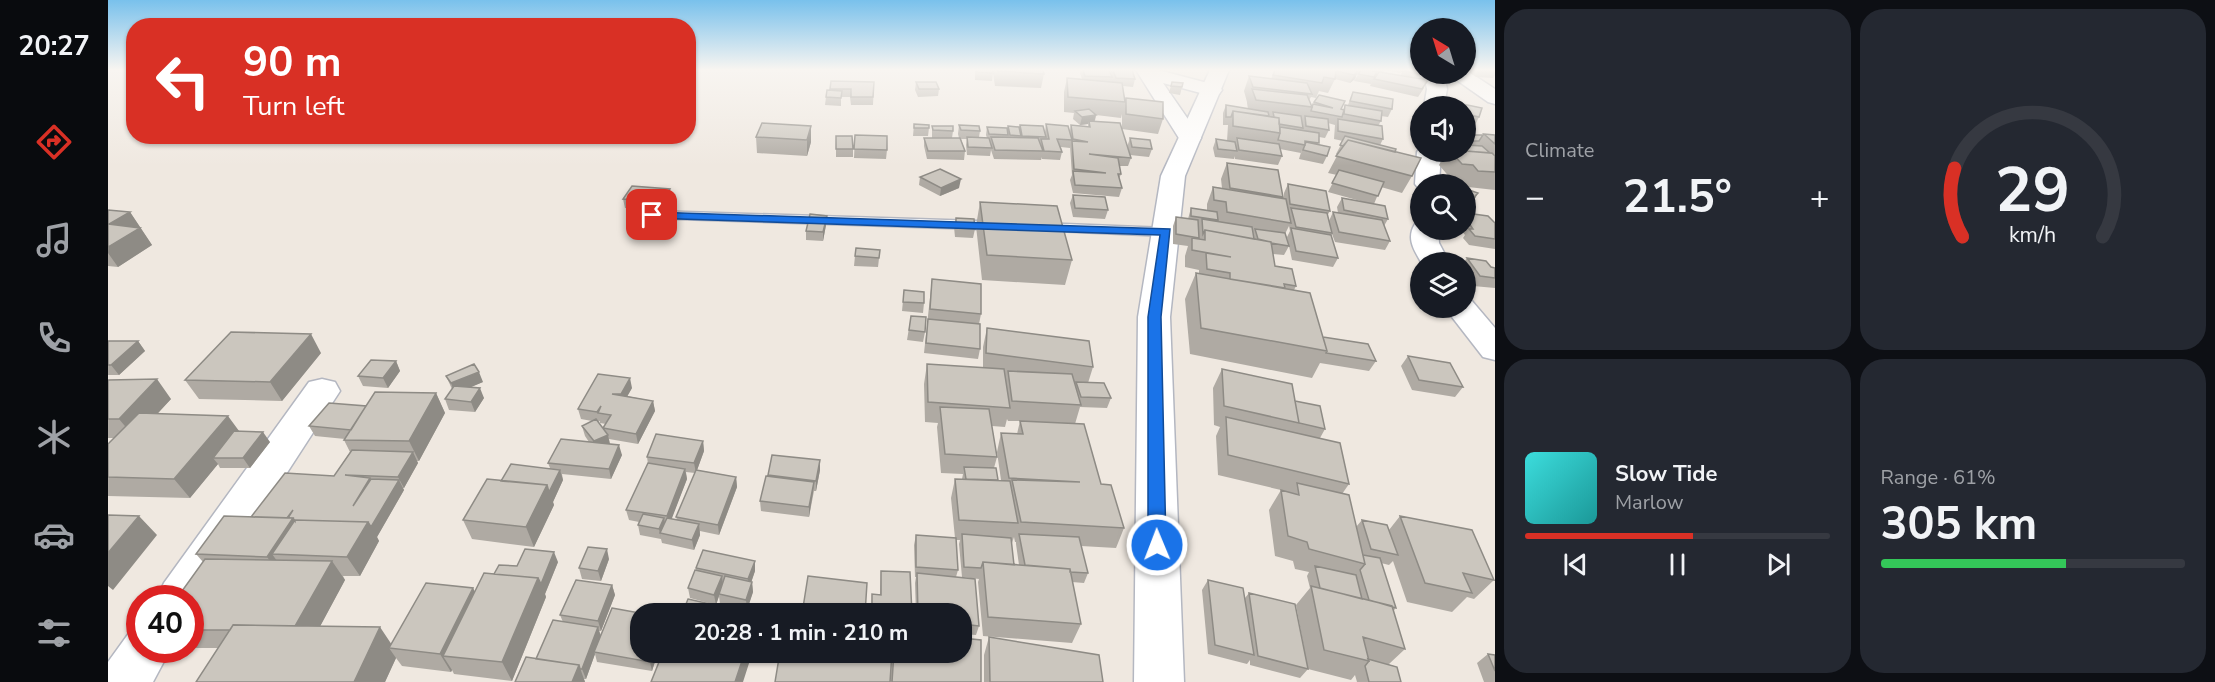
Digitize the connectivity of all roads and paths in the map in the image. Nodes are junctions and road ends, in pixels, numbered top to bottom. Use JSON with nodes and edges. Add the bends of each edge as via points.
{"nodes":[{"id":1,"x":1166,"y":102,"type":"edge"},
{"id":2,"x":1206,"y":102,"type":"edge"},
{"id":3,"x":1190,"y":138,"type":"junction"},
{"id":4,"x":652,"y":215,"type":"dead end"},
{"id":5,"x":993,"y":225,"type":"edge"},
{"id":6,"x":1028,"y":226,"type":"edge"},
{"id":7,"x":1166,"y":232,"type":"junction"},
{"id":8,"x":1470,"y":318,"type":"edge"},
{"id":9,"x":1495,"y":348,"type":"edge"},
{"id":10,"x":322,"y":391,"type":"dead end"},
{"id":11,"x":189,"y":585,"type":"edge"},
{"id":12,"x":137,"y":663,"type":"edge"},
{"id":13,"x":124,"y":682,"type":"edge"},
{"id":14,"x":1159,"y":682,"type":"edge"}],
"edges":[{"from":1,"to":3,"type":"street"},
{"from":2,"to":3,"type":"street"},
{"from":3,"to":7,"type":"street","via":[[1173,176]]},
{"from":4,"to":5,"type":"lane"},
{"from":6,"to":7,"type":"lane"},
{"from":7,"to":14,"type":"street","via":[[1154,317]]},
{"from":8,"to":9,"type":"street"},
{"from":10,"to":11,"type":"street"},
{"from":12,"to":13,"type":"street"}]}
